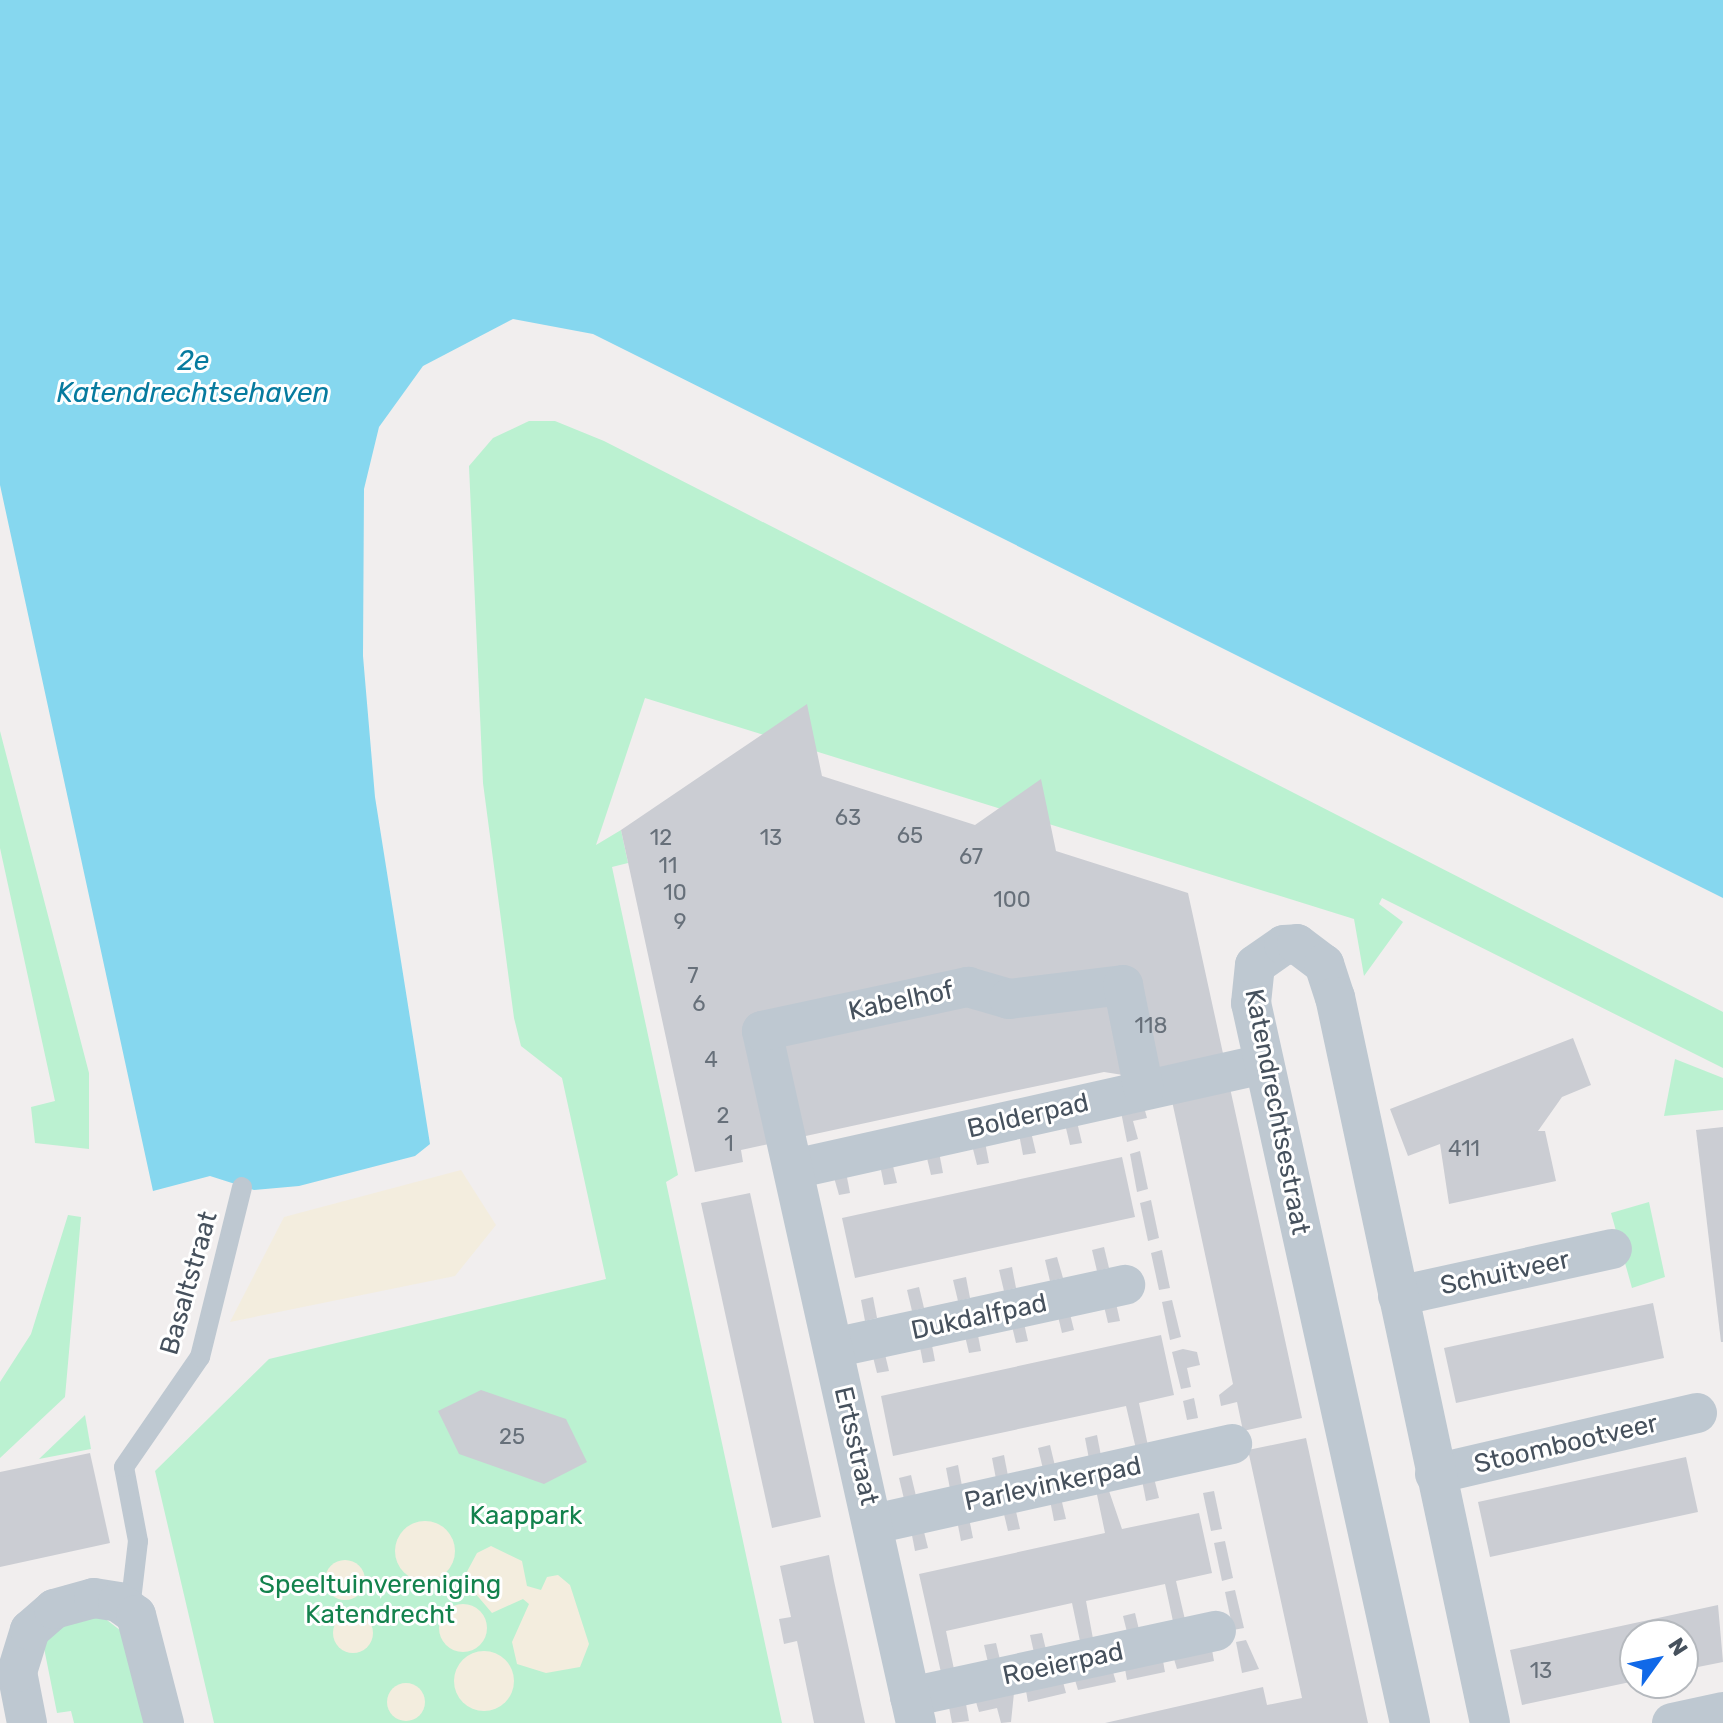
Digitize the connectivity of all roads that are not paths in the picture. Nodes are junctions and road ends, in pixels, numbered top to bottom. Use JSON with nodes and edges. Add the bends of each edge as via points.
{"nodes":[{"id":1,"x":1263,"y":1064,"type":"junction"},
{"id":2,"x":1144,"y":1090,"type":"junction"},
{"id":3,"x":794,"y":1169,"type":"junction"},
{"id":4,"x":242,"y":1187,"type":"dead end"},
{"id":5,"x":1612,"y":1249,"type":"dead end"},
{"id":6,"x":1125,"y":1285,"type":"dead end"},
{"id":7,"x":1398,"y":1296,"type":"junction"},
{"id":8,"x":833,"y":1348,"type":"junction"},
{"id":9,"x":1697,"y":1413,"type":"dead end"},
{"id":10,"x":1232,"y":1444,"type":"dead end"},
{"id":11,"x":1435,"y":1474,"type":"junction"},
{"id":12,"x":874,"y":1524,"type":"junction"},
{"id":13,"x":130,"y":1609,"type":"junction"},
{"id":14,"x":1216,"y":1631,"type":"dead end"},
{"id":15,"x":913,"y":1710,"type":"edge"},
{"id":16,"x":1723,"y":1712,"type":"edge"},
{"id":17,"x":27,"y":1723,"type":"edge"},
{"id":18,"x":164,"y":1723,"type":"edge"},
{"id":19,"x":1410,"y":1723,"type":"edge"},
{"id":20,"x":1490,"y":1723,"type":"edge"},
{"id":21,"x":1672,"y":1723,"type":"edge"}],
"edges":[{"from":1,"to":2,"type":"street","name":"Bolderpad"},
{"from":1,"to":7,"type":"street","name":"Katendrechtsestraat","via":[[1251,973],[1269,951],[1297,944],[1324,964],[1335,997]]},
{"from":1,"to":19,"type":"street","name":"Katendrechtsestraat"},
{"from":2,"to":3,"type":"street","name":"Bolderpad"},
{"from":2,"to":3,"type":"street","name":"Kabelhof","via":[[1123,985],[1009,999],[968,987],[762,1031],[781,1142]]},
{"from":3,"to":8,"type":"street","name":"Ertsstraat"},
{"from":4,"to":13,"type":"lane","name":"Basaltstraat","via":[[200,1357],[124,1467],[138,1541]]},
{"from":5,"to":7,"type":"street","name":"Schuitveer"},
{"from":6,"to":8,"type":"street","name":"Dukdalfpad"},
{"from":7,"to":11,"type":"street","name":"Katendrechtsestraat"},
{"from":8,"to":12,"type":"street","name":"Ertsstraat"},
{"from":9,"to":11,"type":"street","name":"Stoombootveer"},
{"from":10,"to":12,"type":"street","name":"Parlevinkerpad"},
{"from":11,"to":20,"type":"street","name":"Katendrechtsestraat"},
{"from":12,"to":15,"type":"street","name":"Ertsstraat"},
{"from":13,"to":17,"type":"street","via":[[86,1599],[37,1622],[17,1663]]},
{"from":13,"to":18,"type":"street","via":[[145,1636]]},
{"from":14,"to":15,"type":"street","name":"Roeierpad"},
{"from":16,"to":21,"type":"street"}]}
